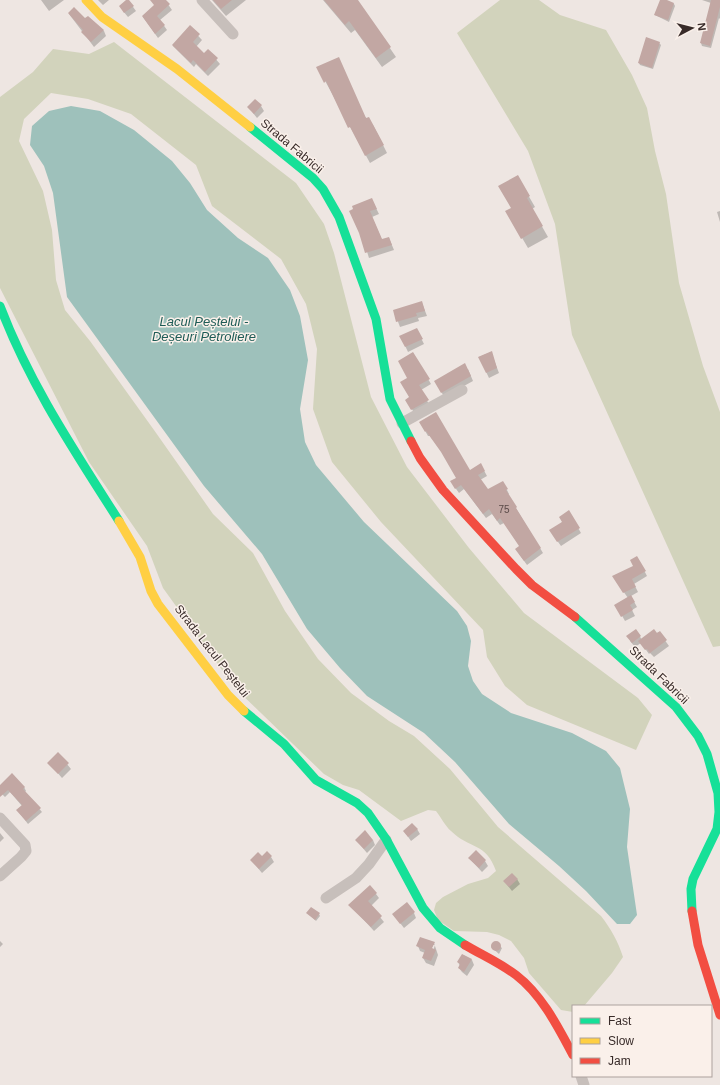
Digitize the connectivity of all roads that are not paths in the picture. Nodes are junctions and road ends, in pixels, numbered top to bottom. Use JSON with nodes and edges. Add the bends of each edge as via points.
{"nodes":[{"id":1,"x":86,"y":0,"type":"edge"},
{"id":2,"x":202,"y":0,"type":"edge"},
{"id":3,"x":233,"y":34,"type":"dead end"},
{"id":4,"x":0,"y":306,"type":"edge"},
{"id":5,"x":462,"y":390,"type":"dead end"},
{"id":6,"x":402,"y":423,"type":"junction"},
{"id":7,"x":0,"y":818,"type":"edge"},
{"id":8,"x":386,"y":840,"type":"junction"},
{"id":9,"x":0,"y":876,"type":"edge"},
{"id":10,"x":326,"y":898,"type":"dead end"},
{"id":11,"x":720,"y":1015,"type":"edge"},
{"id":12,"x":572,"y":1053,"type":"edge"}],
"edges":[{"from":1,"to":6,"type":"street","name":"Strada Fabricii","via":[[102,17],[177,69],[323,189],[339,217],[376,319],[387,389]]},
{"from":2,"to":3,"type":"street"},
{"from":4,"to":8,"type":"street","name":"Strada Lacul Peștelui","via":[[28,374],[60,430],[139,554],[158,604],[240,708],[284,743],[314,778],[330,790],[358,803],[368,812]]},
{"from":5,"to":6,"type":"street"},
{"from":6,"to":11,"type":"street","name":"Strada Fabricii","via":[[420,458],[443,490],[502,555],[532,585],[584,624],[676,707],[698,736],[714,775],[719,812],[717,829],[693,879],[691,902],[698,945]]},
{"from":7,"to":9,"type":"street","via":[[25,845],[26,851]]},
{"from":8,"to":10,"type":"street","via":[[356,878]]},
{"from":8,"to":12,"type":"street","name":"Strada Lacul Peștelui","via":[[420,904],[435,923],[524,981],[538,998]]}]}
